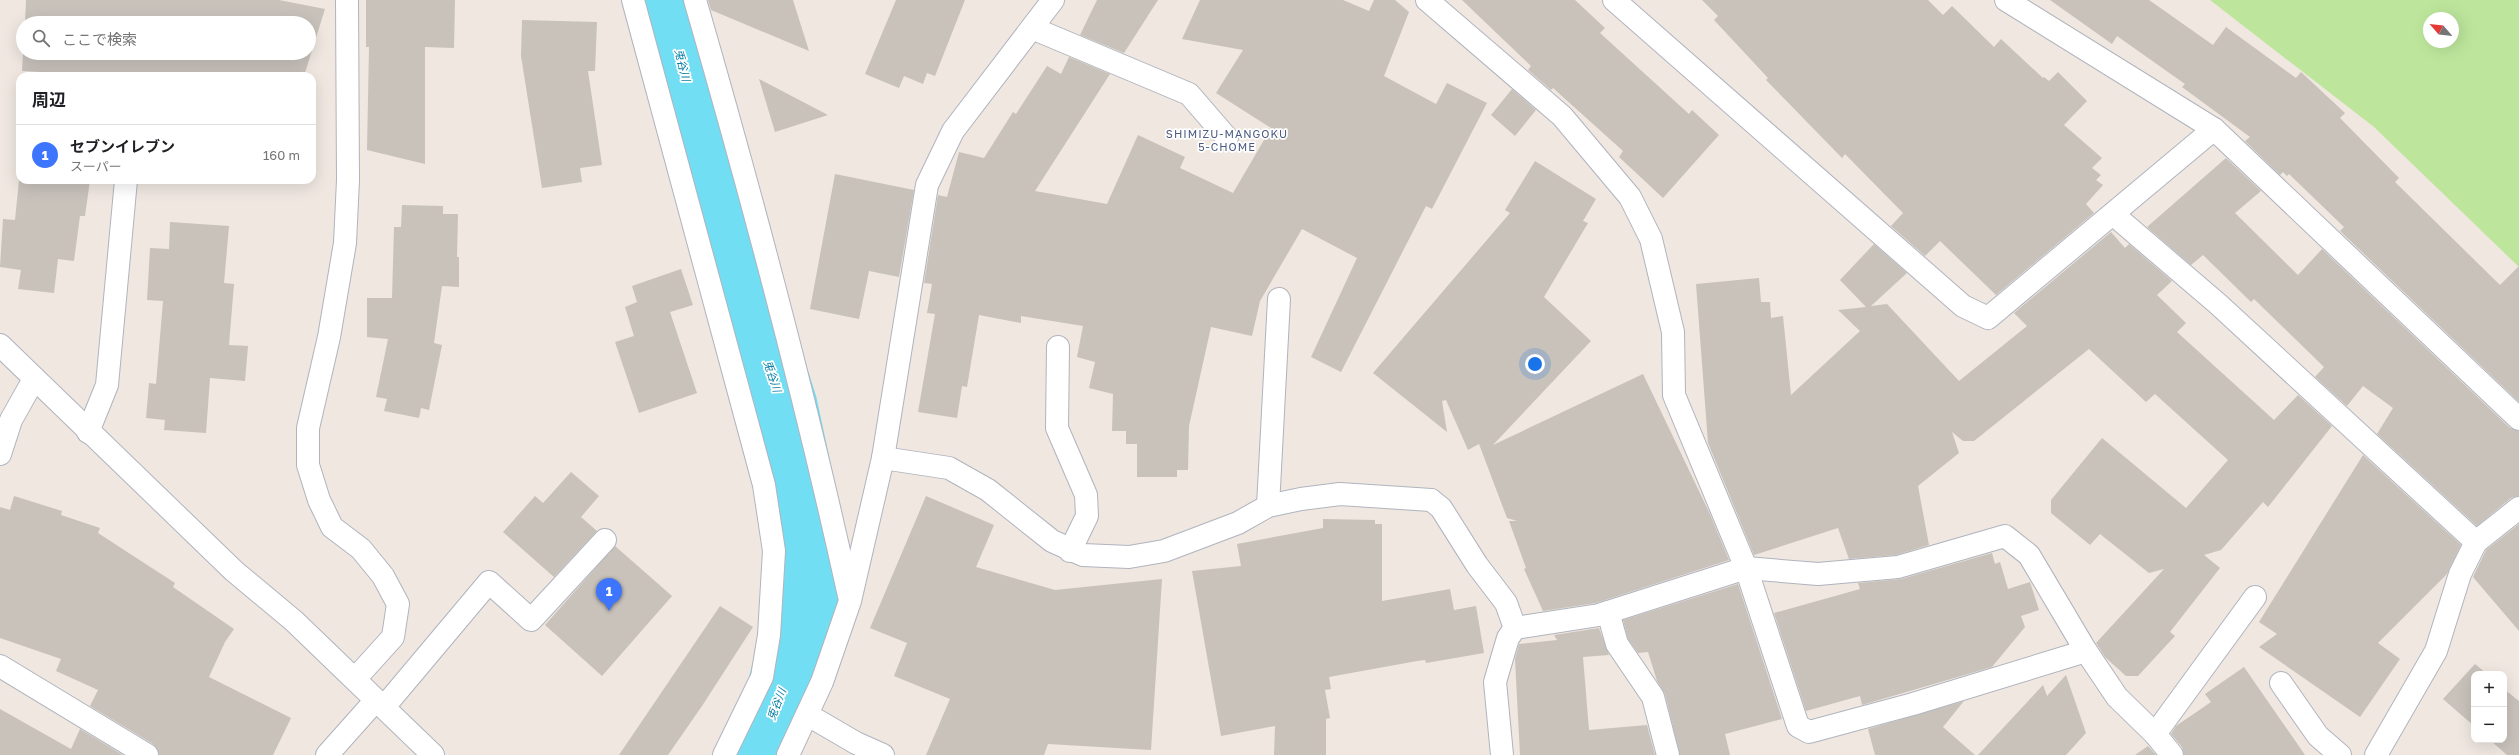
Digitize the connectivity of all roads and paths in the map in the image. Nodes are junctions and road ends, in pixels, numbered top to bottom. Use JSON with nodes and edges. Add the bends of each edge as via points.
{"nodes":[{"id":1,"x":347,"y":0,"type":"edge"},
{"id":2,"x":633,"y":0,"type":"edge"},
{"id":3,"x":695,"y":0,"type":"edge"},
{"id":4,"x":1053,"y":0,"type":"edge"},
{"id":5,"x":1427,"y":0,"type":"edge"},
{"id":6,"x":1614,"y":0,"type":"edge"},
{"id":7,"x":2006,"y":0,"type":"edge"},
{"id":8,"x":1032,"y":28,"type":"junction"},
{"id":9,"x":2214,"y":129,"type":"junction"},
{"id":10,"x":1227,"y":138,"type":"dead end"},
{"id":11,"x":126,"y":184,"type":"edge"},
{"id":12,"x":2114,"y":215,"type":"junction"},
{"id":13,"x":1279,"y":299,"type":"dead end"},
{"id":14,"x":0,"y":345,"type":"edge"},
{"id":15,"x":1058,"y":346,"type":"dead end"},
{"id":16,"x":34,"y":379,"type":"junction"},
{"id":17,"x":2519,"y":419,"type":"edge"},
{"id":18,"x":88,"y":432,"type":"junction"},
{"id":19,"x":0,"y":454,"type":"edge"},
{"id":20,"x":883,"y":458,"type":"junction"},
{"id":21,"x":1268,"y":506,"type":"junction"},
{"id":22,"x":2519,"y":508,"type":"edge"},
{"id":23,"x":605,"y":540,"type":"dead end"},
{"id":24,"x":2476,"y":542,"type":"junction"},
{"id":25,"x":1070,"y":551,"type":"junction"},
{"id":26,"x":1746,"y":568,"type":"junction"},
{"id":27,"x":2255,"y":597,"type":"dead end"},
{"id":28,"x":850,"y":601,"type":"junction"},
{"id":29,"x":1608,"y":612,"type":"junction"},
{"id":30,"x":1515,"y":628,"type":"junction"},
{"id":31,"x":2086,"y":651,"type":"junction"},
{"id":32,"x":0,"y":666,"type":"edge"},
{"id":33,"x":355,"y":679,"type":"junction"},
{"id":34,"x":2281,"y":683,"type":"dead end"},
{"id":35,"x":380,"y":704,"type":"junction"},
{"id":36,"x":808,"y":715,"type":"junction"},
{"id":37,"x":2155,"y":734,"type":"junction"},
{"id":38,"x":147,"y":755,"type":"edge"},
{"id":39,"x":327,"y":755,"type":"edge"},
{"id":40,"x":433,"y":755,"type":"edge"},
{"id":41,"x":724,"y":755,"type":"edge"},
{"id":42,"x":788,"y":755,"type":"edge"},
{"id":43,"x":883,"y":755,"type":"edge"},
{"id":44,"x":1502,"y":755,"type":"edge"},
{"id":45,"x":1668,"y":755,"type":"edge"},
{"id":46,"x":2172,"y":755,"type":"edge"},
{"id":47,"x":2340,"y":755,"type":"edge"},
{"id":48,"x":2376,"y":755,"type":"edge"}],
"edges":[{"from":1,"to":33,"type":"street","via":[[348,180],[345,243],[329,337],[308,428],[308,465],[319,500],[332,527],[361,549],[383,576],[398,604],[393,637]]},
{"from":2,"to":41,"type":"street","via":[[764,485],[774,551],[769,635],[762,677]]},
{"from":3,"to":28,"type":"street","via":[[743,170],[806,413]]},
{"from":4,"to":8,"type":"street"},
{"from":5,"to":26,"type":"street","via":[[1562,116],[1630,197],[1651,240],[1673,332],[1674,395]]},
{"from":6,"to":12,"type":"street","via":[[1963,306],[1988,318]]},
{"from":7,"to":9,"type":"street"},
{"from":8,"to":10,"type":"street","via":[[1189,94]]},
{"from":8,"to":20,"type":"street","via":[[953,131],[927,185]]},
{"from":9,"to":12,"type":"street"},
{"from":9,"to":17,"type":"street"},
{"from":11,"to":18,"type":"street","via":[[107,385]]},
{"from":12,"to":24,"type":"street","via":[[2218,304]]},
{"from":13,"to":21,"type":"street"},
{"from":14,"to":16,"type":"street"},
{"from":15,"to":25,"type":"street","via":[[1057,428],[1086,495],[1087,516]]},
{"from":16,"to":18,"type":"street"},
{"from":16,"to":19,"type":"street","via":[[12,420]]},
{"from":18,"to":33,"type":"street","via":[[234,571],[294,620]]},
{"from":20,"to":25,"type":"street","via":[[949,468],[988,490],[1052,541]]},
{"from":20,"to":28,"type":"street"},
{"from":21,"to":25,"type":"street","via":[[1238,523],[1164,551],[1130,557],[1083,555]]},
{"from":21,"to":30,"type":"street","via":[[1340,494],[1431,500],[1441,508],[1477,565],[1506,603]]},
{"from":22,"to":24,"type":"street"},
{"from":23,"to":35,"type":"street","via":[[531,620],[489,582]]},
{"from":24,"to":48,"type":"street","via":[[2460,574],[2436,651]]},
{"from":26,"to":29,"type":"street"},
{"from":26,"to":31,"type":"street","via":[[1818,574],[1898,567],[2005,536],[2030,555]]},
{"from":26,"to":31,"type":"street","via":[[1798,726],[1809,732],[1913,704]]},
{"from":27,"to":37,"type":"street"},
{"from":28,"to":36,"type":"street"},
{"from":29,"to":30,"type":"street","via":[[1545,625]]},
{"from":29,"to":45,"type":"street","via":[[1617,644],[1653,697]]},
{"from":30,"to":44,"type":"street","via":[[1508,638],[1495,682]]},
{"from":31,"to":37,"type":"street","via":[[2117,697]]},
{"from":32,"to":38,"type":"street"},
{"from":33,"to":35,"type":"street"},
{"from":34,"to":47,"type":"street","via":[[2318,736]]},
{"from":35,"to":39,"type":"street"},
{"from":35,"to":40,"type":"street"},
{"from":36,"to":42,"type":"street"},
{"from":36,"to":43,"type":"street","via":[[856,743]]},
{"from":37,"to":46,"type":"street"}]}
